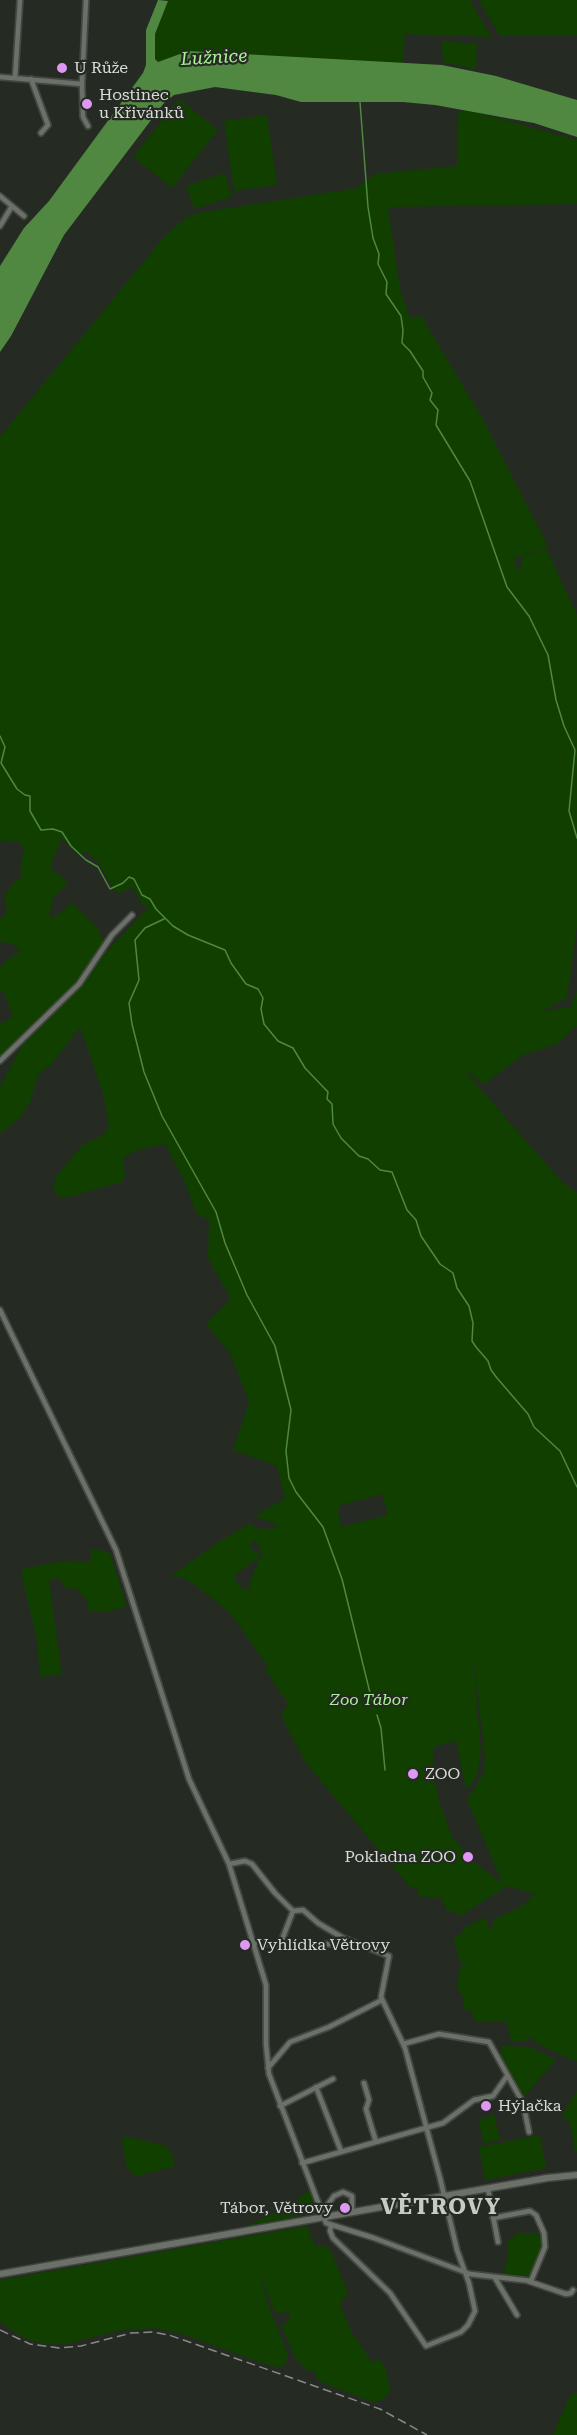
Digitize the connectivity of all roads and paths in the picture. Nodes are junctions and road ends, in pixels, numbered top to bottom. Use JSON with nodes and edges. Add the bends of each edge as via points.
{"nodes":[{"id":1,"x":20,"y":0,"type":"edge"},
{"id":2,"x":86,"y":0,"type":"edge"},
{"id":3,"x":0,"y":77,"type":"edge"},
{"id":4,"x":15,"y":78,"type":"junction"},
{"id":5,"x":31,"y":79,"type":"junction"},
{"id":6,"x":82,"y":84,"type":"junction"},
{"id":7,"x":88,"y":126,"type":"dead end"},
{"id":8,"x":41,"y":133,"type":"dead end"},
{"id":9,"x":0,"y":196,"type":"edge"},
{"id":10,"x":12,"y":206,"type":"junction"},
{"id":11,"x":24,"y":216,"type":"dead end"},
{"id":12,"x":0,"y":226,"type":"edge"},
{"id":13,"x":132,"y":915,"type":"dead end"},
{"id":14,"x":0,"y":1061,"type":"edge"},
{"id":15,"x":0,"y":1310,"type":"edge"},
{"id":16,"x":229,"y":1864,"type":"junction"},
{"id":17,"x":293,"y":1911,"type":"junction"},
{"id":18,"x":254,"y":1942,"type":"junction"},
{"id":19,"x":350,"y":1942,"type":"junction"},
{"id":20,"x":280,"y":1944,"type":"junction"},
{"id":21,"x":382,"y":2000,"type":"junction"},
{"id":22,"x":403,"y":2044,"type":"junction"},
{"id":23,"x":268,"y":2069,"type":"junction"},
{"id":24,"x":507,"y":2076,"type":"junction"},
{"id":25,"x":333,"y":2079,"type":"dead end"},
{"id":26,"x":364,"y":2083,"type":"dead end"},
{"id":27,"x":316,"y":2087,"type":"junction"},
{"id":28,"x":280,"y":2106,"type":"junction"},
{"id":29,"x":427,"y":2128,"type":"junction"},
{"id":30,"x":529,"y":2133,"type":"dead end"},
{"id":31,"x":376,"y":2142,"type":"junction"},
{"id":32,"x":340,"y":2151,"type":"junction"},
{"id":33,"x":302,"y":2163,"type":"junction"},
{"id":34,"x":577,"y":2175,"type":"edge"},
{"id":35,"x":488,"y":2189,"type":"junction"},
{"id":36,"x":444,"y":2196,"type":"junction"},
{"id":37,"x":352,"y":2212,"type":"junction"},
{"id":38,"x":323,"y":2214,"type":"junction"},
{"id":39,"x":493,"y":2218,"type":"junction"},
{"id":40,"x":331,"y":2226,"type":"junction"},
{"id":41,"x":498,"y":2242,"type":"dead end"},
{"id":42,"x":465,"y":2272,"type":"junction"},
{"id":43,"x":0,"y":2274,"type":"edge"},
{"id":44,"x":495,"y":2278,"type":"junction"},
{"id":45,"x":528,"y":2282,"type":"junction"},
{"id":46,"x":573,"y":2290,"type":"dead end"},
{"id":47,"x":517,"y":2314,"type":"dead end"}],
"edges":[{"from":1,"to":4,"type":"street"},
{"from":2,"to":6,"type":"street"},
{"from":3,"to":4,"type":"street"},
{"from":4,"to":5,"type":"street"},
{"from":5,"to":6,"type":"street"},
{"from":5,"to":8,"type":"street","via":[[48,125]]},
{"from":6,"to":7,"type":"street","via":[[83,117]]},
{"from":9,"to":10,"type":"street"},
{"from":10,"to":11,"type":"street"},
{"from":10,"to":12,"type":"street"},
{"from":13,"to":14,"type":"street","via":[[112,935],[79,984]]},
{"from":15,"to":16,"type":"street","via":[[116,1550],[189,1779]]},
{"from":16,"to":17,"type":"street","via":[[252,1864]]},
{"from":16,"to":18,"type":"street"},
{"from":17,"to":19,"type":"street","via":[[303,1910]]},
{"from":17,"to":20,"type":"street"},
{"from":18,"to":20,"type":"street"},
{"from":18,"to":23,"type":"street","via":[[267,1990]]},
{"from":19,"to":20,"type":"street","via":[[308,1947]]},
{"from":19,"to":21,"type":"street","via":[[389,1956]]},
{"from":21,"to":22,"type":"street"},
{"from":21,"to":23,"type":"street","via":[[290,2042]]},
{"from":22,"to":24,"type":"street","via":[[440,2034],[489,2042]]},
{"from":22,"to":29,"type":"street"},
{"from":23,"to":28,"type":"street"},
{"from":24,"to":29,"type":"street","via":[[493,2096],[474,2100],[444,2123]]},
{"from":24,"to":30,"type":"street","via":[[523,2103]]},
{"from":25,"to":27,"type":"street"},
{"from":26,"to":31,"type":"street","via":[[369,2100],[366,2109]]},
{"from":27,"to":28,"type":"street"},
{"from":27,"to":32,"type":"street"},
{"from":28,"to":33,"type":"street"},
{"from":29,"to":31,"type":"street"},
{"from":29,"to":36,"type":"street"},
{"from":31,"to":32,"type":"street"},
{"from":32,"to":33,"type":"street"},
{"from":33,"to":38,"type":"street"},
{"from":34,"to":35,"type":"street"},
{"from":35,"to":36,"type":"street"},
{"from":35,"to":39,"type":"street"},
{"from":36,"to":37,"type":"street"},
{"from":36,"to":42,"type":"street"},
{"from":37,"to":38,"type":"street"},
{"from":37,"to":38,"type":"street","via":[[352,2196],[343,2192],[334,2196]]},
{"from":38,"to":40,"type":"street"},
{"from":38,"to":43,"type":"street"},
{"from":39,"to":41,"type":"street"},
{"from":39,"to":45,"type":"street","via":[[530,2211],[536,2215],[545,2236],[545,2250],[533,2279]]},
{"from":40,"to":42,"type":"street"},
{"from":40,"to":42,"type":"street","via":[[333,2238],[390,2293],[426,2346],[461,2332],[472,2319],[474,2305]]},
{"from":42,"to":44,"type":"street"},
{"from":44,"to":45,"type":"street"},
{"from":44,"to":47,"type":"street"},
{"from":45,"to":46,"type":"street","via":[[566,2294]]}]}
